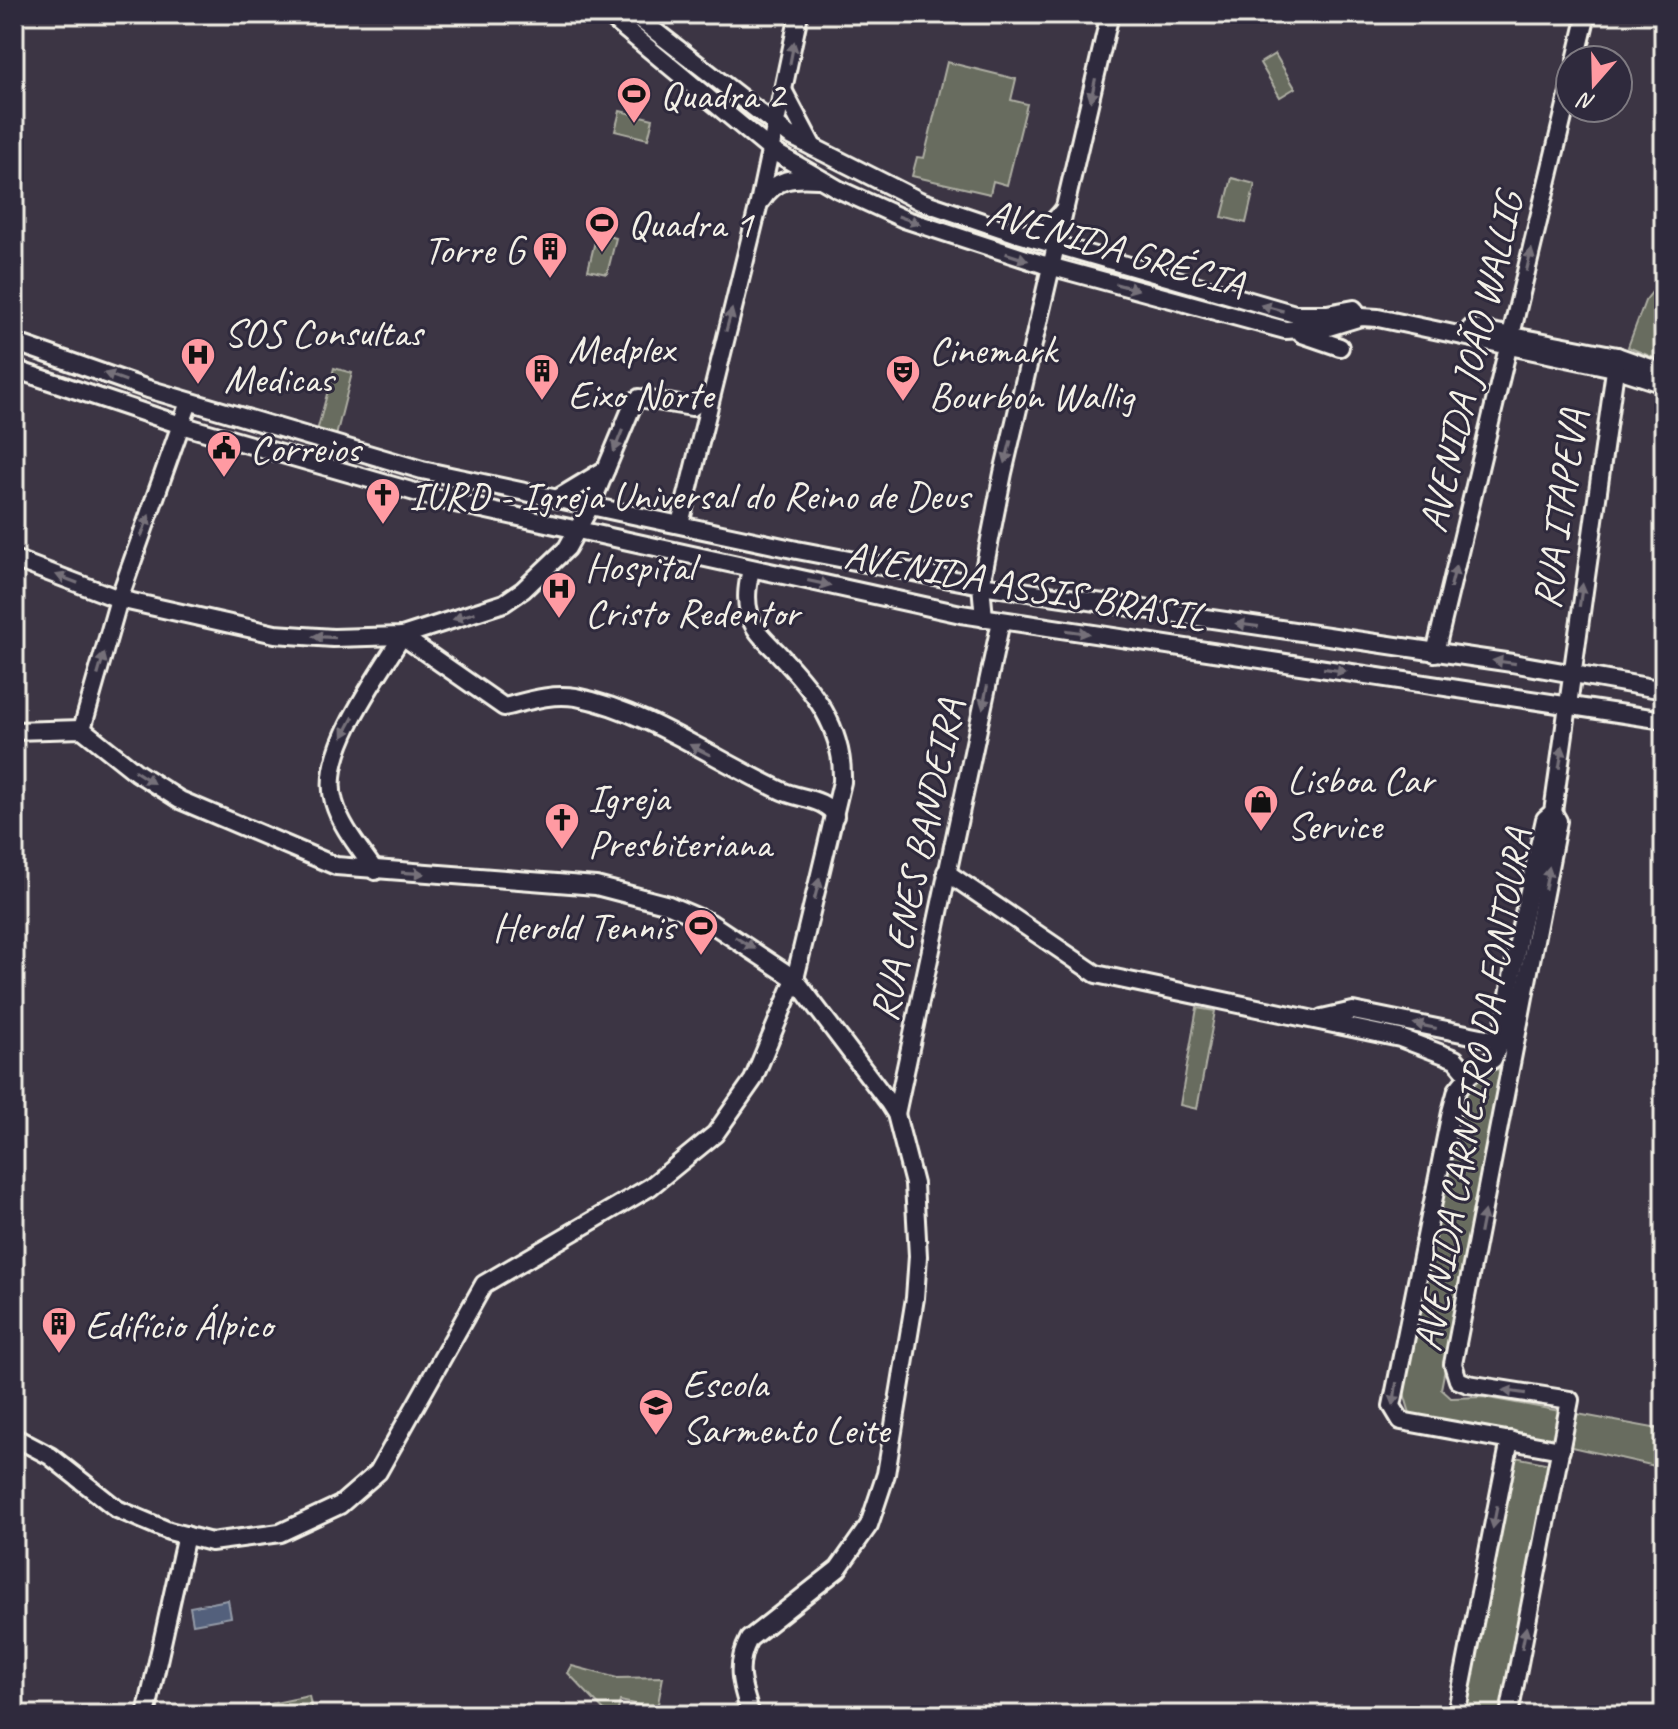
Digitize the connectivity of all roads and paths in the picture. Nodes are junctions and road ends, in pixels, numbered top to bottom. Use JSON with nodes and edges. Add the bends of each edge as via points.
{"nodes":[{"id":1,"x":607,"y":14,"type":"edge"},
{"id":2,"x":633,"y":14,"type":"edge"},
{"id":3,"x":799,"y":14,"type":"edge"},
{"id":4,"x":1110,"y":14,"type":"edge"},
{"id":5,"x":1587,"y":14,"type":"edge"},
{"id":6,"x":1580,"y":44,"type":"edge"},
{"id":7,"x":784,"y":92,"type":"junction"},
{"id":8,"x":721,"y":108,"type":"junction"},
{"id":9,"x":1561,"y":124,"type":"edge"},
{"id":10,"x":776,"y":126,"type":"junction"},
{"id":11,"x":771,"y":150,"type":"junction"},
{"id":12,"x":816,"y":150,"type":"junction"},
{"id":13,"x":819,"y":179,"type":"junction"},
{"id":14,"x":759,"y":203,"type":"junction"},
{"id":15,"x":1068,"y":204,"type":"junction"},
{"id":16,"x":1015,"y":233,"type":"junction"},
{"id":17,"x":1058,"y":246,"type":"junction"},
{"id":18,"x":1052,"y":267,"type":"junction"},
{"id":19,"x":1285,"y":330,"type":"junction"},
{"id":20,"x":14,"y":342,"type":"edge"},
{"id":21,"x":1510,"y":342,"type":"junction"},
{"id":22,"x":1340,"y":347,"type":"dead end"},
{"id":23,"x":1616,"y":362,"type":"junction"},
{"id":24,"x":14,"y":369,"type":"edge"},
{"id":25,"x":1664,"y":372,"type":"edge"},
{"id":26,"x":1664,"y":384,"type":"edge"},
{"id":27,"x":710,"y":395,"type":"junction"},
{"id":28,"x":189,"y":402,"type":"junction"},
{"id":29,"x":692,"y":407,"type":"junction"},
{"id":30,"x":703,"y":424,"type":"junction"},
{"id":31,"x":181,"y":425,"type":"junction"},
{"id":32,"x":606,"y":469,"type":"junction"},
{"id":33,"x":558,"y":498,"type":"junction"},
{"id":34,"x":591,"y":505,"type":"junction"},
{"id":35,"x":680,"y":524,"type":"junction"},
{"id":36,"x":579,"y":529,"type":"junction"},
{"id":37,"x":14,"y":559,"type":"edge"},
{"id":38,"x":751,"y":569,"type":"junction"},
{"id":39,"x":981,"y":585,"type":"junction"},
{"id":40,"x":119,"y":599,"type":"junction"},
{"id":41,"x":992,"y":619,"type":"junction"},
{"id":42,"x":402,"y":636,"type":"junction"},
{"id":43,"x":1435,"y":653,"type":"junction"},
{"id":44,"x":1570,"y":672,"type":"junction"},
{"id":45,"x":1664,"y":690,"type":"edge"},
{"id":46,"x":1570,"y":703,"type":"junction"},
{"id":47,"x":1664,"y":720,"type":"edge"},
{"id":48,"x":82,"y":729,"type":"junction"},
{"id":49,"x":14,"y":731,"type":"edge"},
{"id":50,"x":837,"y":808,"type":"junction"},
{"id":51,"x":375,"y":871,"type":"junction"},
{"id":52,"x":946,"y":872,"type":"junction"},
{"id":53,"x":799,"y":961,"type":"junction"},
{"id":54,"x":779,"y":967,"type":"junction"},
{"id":55,"x":795,"y":979,"type":"junction"},
{"id":56,"x":1353,"y":1011,"type":"junction"},
{"id":57,"x":1320,"y":1019,"type":"junction"},
{"id":58,"x":1349,"y":1029,"type":"junction"},
{"id":59,"x":1509,"y":1043,"type":"junction"},
{"id":60,"x":1469,"y":1075,"type":"junction"},
{"id":61,"x":896,"y":1114,"type":"junction"},
{"id":62,"x":14,"y":1437,"type":"edge"},
{"id":63,"x":1510,"y":1440,"type":"junction"},
{"id":64,"x":1561,"y":1450,"type":"junction"},
{"id":65,"x":186,"y":1535,"type":"junction"},
{"id":66,"x":146,"y":1715,"type":"edge"},
{"id":67,"x":751,"y":1715,"type":"edge"},
{"id":68,"x":1456,"y":1715,"type":"edge"},
{"id":69,"x":1509,"y":1715,"type":"edge"}],
"edges":[{"from":1,"to":8,"type":"street","name":"AVENIDA GRÉCIA"},
{"from":2,"to":10,"type":"street","name":"AVENIDA GRÉCIA"},
{"from":7,"to":3,"type":"street","one_way":true},
{"from":4,"to":15,"type":"street","name":"RUA ENES BANDEIRA","one_way":true},
{"from":5,"to":6,"type":"street"},
{"from":7,"to":10,"type":"street"},
{"from":7,"to":12,"type":"street"},
{"from":8,"to":10,"type":"street"},
{"from":8,"to":11,"type":"street","name":"AVENIDA GRÉCIA"},
{"from":21,"to":9,"type":"street","name":"AVENIDA JOÃO WALLIG","one_way":true},
{"from":10,"to":11,"type":"street"},
{"from":10,"to":12,"type":"street","name":"AVENIDA GRÉCIA"},
{"from":11,"to":13,"type":"street","name":"AVENIDA GRÉCIA"},
{"from":11,"to":14,"type":"street"},
{"from":12,"to":16,"type":"street","name":"AVENIDA GRÉCIA","via":[[920,201]]},
{"from":13,"to":14,"type":"street","via":[[778,182]]},
{"from":13,"to":18,"type":"street","name":"AVENIDA GRÉCIA","one_way":true,"via":[[904,219]]},
{"from":27,"to":14,"type":"street","one_way":true},
{"from":15,"to":16,"type":"street","via":[[1038,232]]},
{"from":15,"to":17,"type":"street","name":"RUA ENES BANDEIRA"},
{"from":16,"to":17,"type":"street","name":"AVENIDA GRÉCIA"},
{"from":17,"to":18,"type":"street","name":"RUA ENES BANDEIRA"},
{"from":21,"to":17,"type":"street","name":"AVENIDA GRÉCIA","one_way":true,"via":[[1362,308],[1295,314]]},
{"from":18,"to":19,"type":"street","name":"AVENIDA GRÉCIA","one_way":true},
{"from":18,"to":39,"type":"street","name":"RUA ENES BANDEIRA","one_way":true},
{"from":19,"to":21,"type":"street","name":"AVENIDA GRÉCIA","via":[[1325,328],[1361,317]]},
{"from":19,"to":22,"type":"street"},
{"from":28,"to":20,"type":"street","name":"AVENIDA ASSIS BRASIL","one_way":true},
{"from":21,"to":23,"type":"street","name":"AVENIDA GRÉCIA"},
{"from":43,"to":21,"type":"street","name":"AVENIDA JOÃO WALLIG","one_way":true},
{"from":23,"to":25,"type":"street","name":"AVENIDA GRÉCIA"},
{"from":23,"to":26,"type":"street","name":"AVENIDA GRÉCIA"},
{"from":44,"to":23,"type":"street","name":"RUA ITAPEVA","one_way":true},
{"from":24,"to":31,"type":"street","name":"AVENIDA ASSIS BRASIL"},
{"from":27,"to":29,"type":"street"},
{"from":27,"to":30,"type":"street"},
{"from":28,"to":31,"type":"street"},
{"from":28,"to":33,"type":"street","name":"AVENIDA ASSIS BRASIL","via":[[422,470]]},
{"from":29,"to":30,"type":"street"},
{"from":29,"to":32,"type":"street","one_way":true,"via":[[639,398]]},
{"from":30,"to":35,"type":"street"},
{"from":31,"to":36,"type":"street","name":"AVENIDA ASSIS BRASIL","via":[[446,501]]},
{"from":40,"to":31,"type":"street","one_way":true},
{"from":32,"to":33,"type":"street"},
{"from":32,"to":34,"type":"street"},
{"from":33,"to":34,"type":"street","name":"AVENIDA ASSIS BRASIL"},
{"from":34,"to":35,"type":"street","name":"AVENIDA ASSIS BRASIL"},
{"from":34,"to":36,"type":"street"},
{"from":35,"to":39,"type":"street","name":"AVENIDA ASSIS BRASIL"},
{"from":36,"to":38,"type":"street","name":"AVENIDA ASSIS BRASIL"},
{"from":36,"to":42,"type":"street","one_way":true,"via":[[567,548],[504,603]]},
{"from":40,"to":37,"type":"street","one_way":true},
{"from":38,"to":41,"type":"street","name":"AVENIDA ASSIS BRASIL","one_way":true},
{"from":38,"to":50,"type":"street","via":[[749,614],[758,633],[830,716],[843,759]]},
{"from":39,"to":41,"type":"street","name":"RUA ENES BANDEIRA"},
{"from":43,"to":39,"type":"street","name":"AVENIDA ASSIS BRASIL","one_way":true},
{"from":42,"to":40,"type":"street","one_way":true,"via":[[275,634]]},
{"from":48,"to":40,"type":"street","one_way":true},
{"from":41,"to":46,"type":"street","name":"AVENIDA ASSIS BRASIL","one_way":true},
{"from":41,"to":52,"type":"street","name":"RUA ENES BANDEIRA","one_way":true},
{"from":50,"to":42,"type":"street","one_way":true,"via":[[785,793],[599,704],[555,694],[504,707]]},
{"from":42,"to":51,"type":"street","one_way":true,"via":[[340,743],[330,781],[344,824]]},
{"from":44,"to":43,"type":"street","name":"AVENIDA ASSIS BRASIL","one_way":true},
{"from":44,"to":45,"type":"street","name":"AVENIDA ASSIS BRASIL"},
{"from":44,"to":46,"type":"street","name":"AVENIDA CARNEIRO DA FONTOURA"},
{"from":46,"to":47,"type":"street","name":"AVENIDA ASSIS BRASIL"},
{"from":59,"to":46,"type":"street","name":"AVENIDA CARNEIRO DA FONTOURA","one_way":true,"via":[[1558,821],[1553,812]]},
{"from":48,"to":49,"type":"street"},
{"from":48,"to":51,"type":"street","one_way":true,"via":[[180,800],[336,866]]},
{"from":53,"to":50,"type":"street","one_way":true},
{"from":51,"to":54,"type":"street","one_way":true,"via":[[526,878],[633,894],[709,922]]},
{"from":52,"to":57,"type":"street","via":[[1096,974]]},
{"from":52,"to":61,"type":"street","name":"RUA ENES BANDEIRA"},
{"from":53,"to":54,"type":"street"},
{"from":53,"to":55,"type":"street"},
{"from":54,"to":55,"type":"street"},
{"from":55,"to":61,"type":"street"},
{"from":55,"to":65,"type":"street","via":[[753,1080],[715,1134],[650,1187],[484,1284],[378,1472],[340,1505],[280,1533],[211,1542]]},
{"from":56,"to":57,"type":"street"},
{"from":56,"to":58,"type":"street"},
{"from":59,"to":56,"type":"street","one_way":true},
{"from":57,"to":58,"type":"street"},
{"from":58,"to":60,"type":"street","via":[[1400,1038],[1444,1054]]},
{"from":59,"to":60,"type":"street","name":"AVENIDA CARNEIRO DA FONTOURA"},
{"from":64,"to":59,"type":"street","name":"AVENIDA CARNEIRO DA FONTOURA","one_way":true,"via":[[1570,1400],[1458,1380],[1453,1364]]},
{"from":60,"to":63,"type":"street","name":"AVENIDA CARNEIRO DA FONTOURA","one_way":true,"via":[[1457,1090],[1451,1112],[1392,1406],[1401,1421]]},
{"from":61,"to":67,"type":"street","via":[[914,1184],[918,1256],[886,1474],[869,1525],[838,1569],[749,1639],[739,1677]]},
{"from":62,"to":65,"type":"street","via":[[50,1456],[117,1509]]},
{"from":63,"to":64,"type":"street"},
{"from":63,"to":68,"type":"street","one_way":true},
{"from":69,"to":64,"type":"street","one_way":true},
{"from":65,"to":66,"type":"street"}]}
